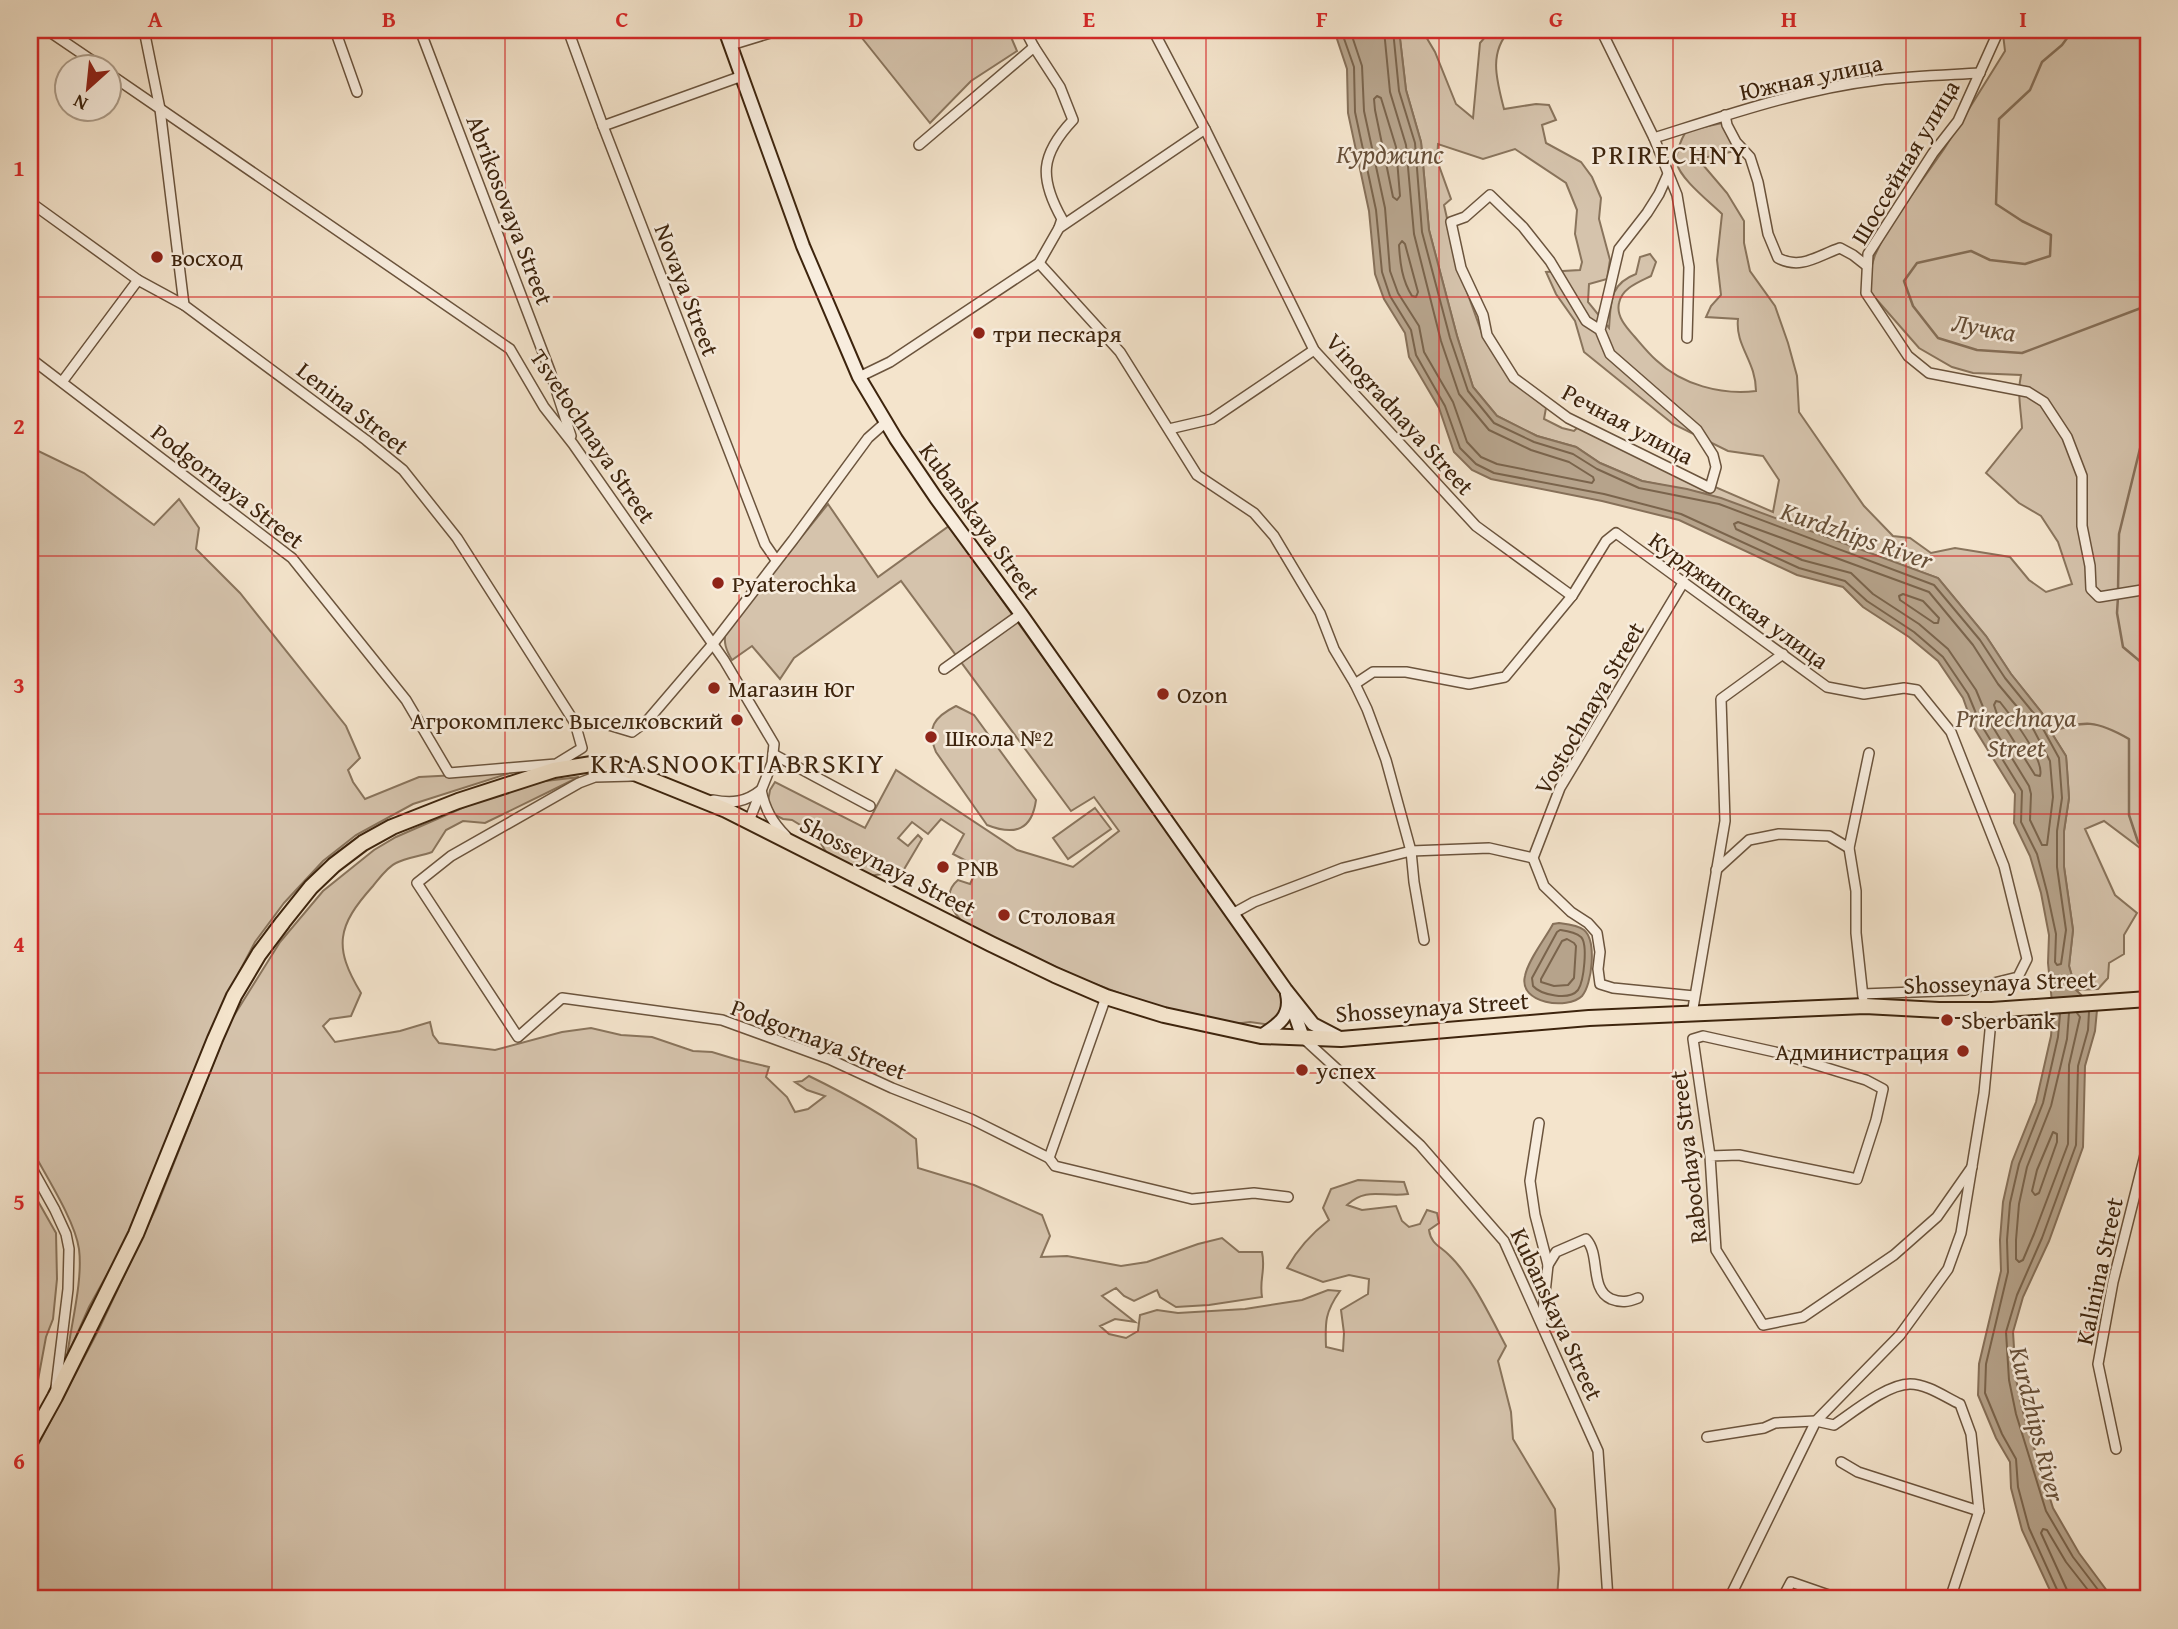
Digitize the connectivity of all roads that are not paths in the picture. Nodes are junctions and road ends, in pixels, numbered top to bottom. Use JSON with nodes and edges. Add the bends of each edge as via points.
{"nodes":[{"id":1,"x":47,"y":30,"type":"edge"},
{"id":2,"x":144,"y":30,"type":"edge"},
{"id":3,"x":335,"y":30,"type":"edge"},
{"id":4,"x":420,"y":30,"type":"edge"},
{"id":5,"x":568,"y":30,"type":"edge"},
{"id":6,"x":725,"y":30,"type":"edge"},
{"id":7,"x":780,"y":30,"type":"edge"},
{"id":8,"x":1025,"y":30,"type":"edge"},
{"id":9,"x":1153,"y":30,"type":"edge"},
{"id":10,"x":1601,"y":30,"type":"edge"},
{"id":11,"x":1999,"y":30,"type":"edge"},
{"id":12,"x":731,"y":44,"type":"junction"},
{"id":13,"x":1034,"y":47,"type":"junction"},
{"id":14,"x":79,"y":52,"type":"edge"},
{"id":15,"x":1980,"y":73,"type":"junction"},
{"id":16,"x":742,"y":76,"type":"junction"},
{"id":17,"x":122,"y":83,"type":"edge"},
{"id":18,"x":357,"y":92,"type":"dead end"},
{"id":19,"x":160,"y":109,"type":"junction"},
{"id":20,"x":1726,"y":115,"type":"junction"},
{"id":21,"x":603,"y":126,"type":"junction"},
{"id":22,"x":1205,"y":129,"type":"junction"},
{"id":23,"x":1654,"y":138,"type":"junction"},
{"id":24,"x":919,"y":145,"type":"dead end"},
{"id":25,"x":1668,"y":174,"type":"junction"},
{"id":26,"x":30,"y":202,"type":"edge"},
{"id":27,"x":1059,"y":228,"type":"junction"},
{"id":28,"x":1039,"y":263,"type":"junction"},
{"id":29,"x":1867,"y":266,"type":"junction"},
{"id":30,"x":138,"y":280,"type":"junction"},
{"id":31,"x":184,"y":305,"type":"junction"},
{"id":32,"x":1600,"y":330,"type":"junction"},
{"id":33,"x":1687,"y":338,"type":"dead end"},
{"id":34,"x":1314,"y":350,"type":"junction"},
{"id":35,"x":30,"y":358,"type":"edge"},
{"id":36,"x":859,"y":377,"type":"junction"},
{"id":37,"x":62,"y":382,"type":"junction"},
{"id":38,"x":886,"y":422,"type":"junction"},
{"id":39,"x":1169,"y":429,"type":"junction"},
{"id":40,"x":573,"y":444,"type":"junction"},
{"id":41,"x":776,"y":560,"type":"junction"},
{"id":42,"x":1683,"y":583,"type":"junction"},
{"id":43,"x":2148,"y":589,"type":"edge"},
{"id":44,"x":1572,"y":596,"type":"junction"},
{"id":45,"x":1021,"y":614,"type":"junction"},
{"id":46,"x":712,"y":645,"type":"junction"},
{"id":47,"x":1783,"y":654,"type":"junction"},
{"id":48,"x":944,"y":669,"type":"dead end"},
{"id":49,"x":1355,"y":684,"type":"junction"},
{"id":50,"x":575,"y":723,"type":"junction"},
{"id":51,"x":773,"y":754,"type":"junction"},
{"id":52,"x":1869,"y":754,"type":"dead end"},
{"id":53,"x":643,"y":775,"type":"junction"},
{"id":54,"x":761,"y":790,"type":"junction"},
{"id":55,"x":697,"y":797,"type":"junction"},
{"id":56,"x":870,"y":806,"type":"dead end"},
{"id":57,"x":748,"y":821,"type":"junction"},
{"id":58,"x":794,"y":843,"type":"junction"},
{"id":59,"x":1849,"y":848,"type":"junction"},
{"id":60,"x":1411,"y":851,"type":"junction"},
{"id":61,"x":1533,"y":858,"type":"junction"},
{"id":62,"x":1716,"y":870,"type":"junction"},
{"id":63,"x":1234,"y":913,"type":"junction"},
{"id":64,"x":1423,"y":940,"type":"dead end"},
{"id":65,"x":1286,"y":990,"type":"junction"},
{"id":66,"x":1694,"y":996,"type":"junction"},
{"id":67,"x":1106,"y":997,"type":"junction"},
{"id":68,"x":2148,"y":999,"type":"edge"},
{"id":69,"x":1864,"y":1000,"type":"junction"},
{"id":70,"x":1992,"y":1010,"type":"junction"},
{"id":71,"x":1692,"y":1014,"type":"junction"},
{"id":72,"x":1261,"y":1036,"type":"junction"},
{"id":73,"x":1303,"y":1038,"type":"junction"},
{"id":74,"x":1341,"y":1039,"type":"junction"},
{"id":75,"x":1539,"y":1123,"type":"dead end"},
{"id":76,"x":2148,"y":1143,"type":"edge"},
{"id":77,"x":1710,"y":1156,"type":"junction"},
{"id":78,"x":1049,"y":1158,"type":"junction"},
{"id":79,"x":30,"y":1165,"type":"edge"},
{"id":80,"x":1972,"y":1167,"type":"junction"},
{"id":81,"x":1288,"y":1198,"type":"dead end"},
{"id":82,"x":1548,"y":1265,"type":"junction"},
{"id":83,"x":1638,"y":1298,"type":"dead end"},
{"id":84,"x":1541,"y":1322,"type":"junction"},
{"id":85,"x":55,"y":1397,"type":"junction"},
{"id":86,"x":1816,"y":1421,"type":"junction"},
{"id":87,"x":1707,"y":1437,"type":"dead end"},
{"id":88,"x":30,"y":1442,"type":"edge"},
{"id":89,"x":2116,"y":1449,"type":"dead end"},
{"id":90,"x":1841,"y":1462,"type":"dead end"},
{"id":91,"x":1979,"y":1511,"type":"junction"},
{"id":92,"x":1608,"y":1599,"type":"edge"},
{"id":93,"x":1729,"y":1599,"type":"edge"},
{"id":94,"x":1782,"y":1599,"type":"edge"},
{"id":95,"x":1840,"y":1599,"type":"edge"},
{"id":96,"x":1950,"y":1599,"type":"edge"}],
"edges":[{"from":1,"to":14,"type":"street"},
{"from":2,"to":19,"type":"street"},
{"from":3,"to":18,"type":"street"},
{"from":4,"to":40,"type":"street","name":"Abrikosovaya Street","via":[[545,358]]},
{"from":5,"to":21,"type":"street","name":"Novaya Street"},
{"from":6,"to":12,"type":"main road","name":"Kubanskaya Street"},
{"from":7,"to":12,"type":"street"},
{"from":8,"to":13,"type":"street"},
{"from":9,"to":22,"type":"street","name":"Vinogradnaya Street"},
{"from":10,"to":23,"type":"street"},
{"from":11,"to":15,"type":"street","name":"Шоссейная улица"},
{"from":12,"to":16,"type":"main road","name":"Kubanskaya Street"},
{"from":13,"to":24,"type":"street"},
{"from":13,"to":27,"type":"street","via":[[1060,87],[1073,120],[1056,138],[1046,163],[1046,183],[1062,219]]},
{"from":15,"to":20,"type":"street","name":"Южная улица","via":[[1877,80]]},
{"from":15,"to":29,"type":"street","name":"Шоссейная улица","via":[[1958,121],[1868,254]]},
{"from":16,"to":21,"type":"street"},
{"from":16,"to":36,"type":"main road","name":"Kubanskaya Street","via":[[803,246]]},
{"from":17,"to":19,"type":"street","name":"Tsvetochnaya Street"},
{"from":19,"to":31,"type":"street"},
{"from":19,"to":40,"type":"street","name":"Tsvetochnaya Street","via":[[510,349],[544,407]]},
{"from":20,"to":23,"type":"street","name":"Южная улица"},
{"from":20,"to":29,"type":"street","via":[[1736,142],[1750,157],[1778,258],[1802,263],[1840,248]]},
{"from":21,"to":41,"type":"street","name":"Novaya Street","via":[[765,544]]},
{"from":22,"to":27,"type":"street"},
{"from":22,"to":34,"type":"street","name":"Vinogradnaya Street"},
{"from":23,"to":25,"type":"street"},
{"from":25,"to":32,"type":"street","via":[[1647,213],[1619,249]]},
{"from":25,"to":33,"type":"street","via":[[1678,195],[1689,267]]},
{"from":26,"to":30,"type":"street","name":"Lenina Street"},
{"from":27,"to":28,"type":"street"},
{"from":28,"to":36,"type":"street","via":[[890,362]]},
{"from":28,"to":39,"type":"street","via":[[1120,352]]},
{"from":29,"to":43,"type":"street","name":"Шоссейная улица","via":[[1866,293],[1908,356],[1928,373],[2028,392],[2044,402],[2067,437],[2082,476],[2082,526],[2091,589],[2099,597]]},
{"from":30,"to":31,"type":"street","name":"Lenina Street"},
{"from":30,"to":37,"type":"street"},
{"from":31,"to":50,"type":"street","name":"Lenina Street","via":[[403,470],[457,538]]},
{"from":32,"to":32,"type":"street","name":"Речная улица","via":[[1586,321],[1523,227],[1490,195],[1465,217],[1451,222],[1461,268],[1483,315],[1487,335],[1514,378],[1568,418],[1710,488],[1716,467],[1697,430],[1610,354]]},
{"from":34,"to":39,"type":"street","via":[[1212,419]]},
{"from":34,"to":44,"type":"street","name":"Vinogradnaya Street","via":[[1476,526]]},
{"from":35,"to":37,"type":"street","name":"Podgornaya Street"},
{"from":36,"to":38,"type":"main road","name":"Kubanskaya Street"},
{"from":37,"to":50,"type":"street","name":"Podgornaya Street","via":[[292,558],[405,701],[449,773],[556,764],[582,748]]},
{"from":38,"to":41,"type":"street","via":[[867,438]]},
{"from":38,"to":45,"type":"main road","name":"Kubanskaya Street"},
{"from":39,"to":49,"type":"street","via":[[1197,475],[1254,513],[1274,536],[1320,612],[1334,649]]},
{"from":40,"to":46,"type":"street","name":"Tsvetochnaya Street"},
{"from":41,"to":46,"type":"street"},
{"from":42,"to":44,"type":"street","name":"Курджипская улица","via":[[1616,533],[1606,541]]},
{"from":42,"to":47,"type":"street","name":"Курджипская улица"},
{"from":42,"to":61,"type":"street","name":"Vostochnaya Street","via":[[1560,788]]},
{"from":44,"to":49,"type":"street","via":[[1505,677],[1469,684],[1373,672]]},
{"from":45,"to":48,"type":"street"},
{"from":45,"to":63,"type":"main road","name":"Kubanskaya Street"},
{"from":46,"to":50,"type":"street","via":[[647,722],[632,732],[602,723]]},
{"from":46,"to":51,"type":"street","name":"Tsvetochnaya Street","via":[[774,744]]},
{"from":47,"to":62,"type":"street","via":[[1721,699],[1725,821]]},
{"from":47,"to":69,"type":"street","name":"Курджипская улица","via":[[1827,687],[1864,694],[1917,690],[1951,732],[2004,866],[2027,959],[2018,977],[1965,990]]},
{"from":49,"to":60,"type":"street","via":[[1386,760]]},
{"from":51,"to":54,"type":"street"},
{"from":51,"to":56,"type":"street"},
{"from":52,"to":59,"type":"street"},
{"from":53,"to":55,"type":"main road","name":"Shosseynaya Street"},
{"from":53,"to":78,"type":"street","name":"Podgornaya Street","via":[[595,776],[579,783],[451,856],[417,883],[518,1037],[562,998],[722,1020],[829,1059],[971,1119]]},
{"from":53,"to":85,"type":"main road","name":"Shosseynaya Street","via":[[598,763],[554,770],[458,801],[363,843],[311,887],[259,954],[234,996],[145,1213]]},
{"from":54,"to":55,"type":"street","via":[[742,802]]},
{"from":54,"to":57,"type":"street"},
{"from":54,"to":58,"type":"street","via":[[772,821]]},
{"from":55,"to":57,"type":"main road","name":"Shosseynaya Street"},
{"from":57,"to":58,"type":"main road","name":"Shosseynaya Street"},
{"from":58,"to":67,"type":"main road","name":"Shosseynaya Street"},
{"from":59,"to":62,"type":"street","via":[[1829,836],[1779,834],[1749,840]]},
{"from":59,"to":69,"type":"street"},
{"from":60,"to":61,"type":"street","via":[[1489,848]]},
{"from":60,"to":63,"type":"street","via":[[1343,868]]},
{"from":60,"to":64,"type":"street"},
{"from":61,"to":66,"type":"street","via":[[1544,886],[1597,933],[1600,984]]},
{"from":62,"to":66,"type":"street"},
{"from":63,"to":65,"type":"main road","name":"Kubanskaya Street"},
{"from":65,"to":72,"type":"main road","via":[[1285,1016]]},
{"from":65,"to":73,"type":"main road"},
{"from":65,"to":74,"type":"main road","via":[[1313,1024]]},
{"from":66,"to":71,"type":"street"},
{"from":67,"to":72,"type":"main road","name":"Shosseynaya Street"},
{"from":67,"to":78,"type":"street"},
{"from":68,"to":70,"type":"main road","name":"Shosseynaya Street"},
{"from":69,"to":70,"type":"main road","name":"Shosseynaya Street","via":[[1939,1010]]},
{"from":69,"to":71,"type":"main road","name":"Shosseynaya Street"},
{"from":70,"to":80,"type":"street"},
{"from":71,"to":74,"type":"main road","name":"Shosseynaya Street"},
{"from":72,"to":73,"type":"main road","name":"Shosseynaya Street"},
{"from":73,"to":74,"type":"main road","name":"Shosseynaya Street"},
{"from":73,"to":84,"type":"street","name":"Kubanskaya Street","via":[[1420,1144],[1504,1241]]},
{"from":75,"to":82,"type":"street","via":[[1530,1195]]},
{"from":76,"to":89,"type":"street","name":"Kalinina Street","via":[[2098,1364]]},
{"from":77,"to":77,"type":"street","name":"Rabochaya Street","via":[[1739,1155],[1857,1179],[1883,1089],[1775,1052],[1703,1036],[1693,1039]]},
{"from":77,"to":80,"type":"street","name":"Rabochaya Street","via":[[1716,1250],[1763,1325],[1803,1317],[1894,1255],[1937,1217]]},
{"from":78,"to":81,"type":"street","name":"Podgornaya Street","via":[[1055,1166],[1192,1199],[1254,1193]]},
{"from":79,"to":85,"type":"street","via":[[55,1210],[69,1249]]},
{"from":80,"to":86,"type":"street","via":[[1961,1233],[1948,1269],[1900,1335]]},
{"from":82,"to":83,"type":"street","via":[[1556,1252],[1586,1239],[1601,1291],[1615,1300]]},
{"from":82,"to":84,"type":"street"},
{"from":84,"to":92,"type":"street","name":"Kubanskaya Street","via":[[1598,1451]]},
{"from":85,"to":88,"type":"main road","name":"Shosseynaya Street"},
{"from":86,"to":87,"type":"street","via":[[1775,1423]]},
{"from":86,"to":91,"type":"street","via":[[1833,1425],[1890,1389],[1909,1384],[1960,1404],[1971,1434]]},
{"from":86,"to":93,"type":"street"},
{"from":90,"to":91,"type":"street","via":[[1858,1472]]},
{"from":91,"to":96,"type":"street"},
{"from":94,"to":95,"type":"street","via":[[1791,1582]]}]}
